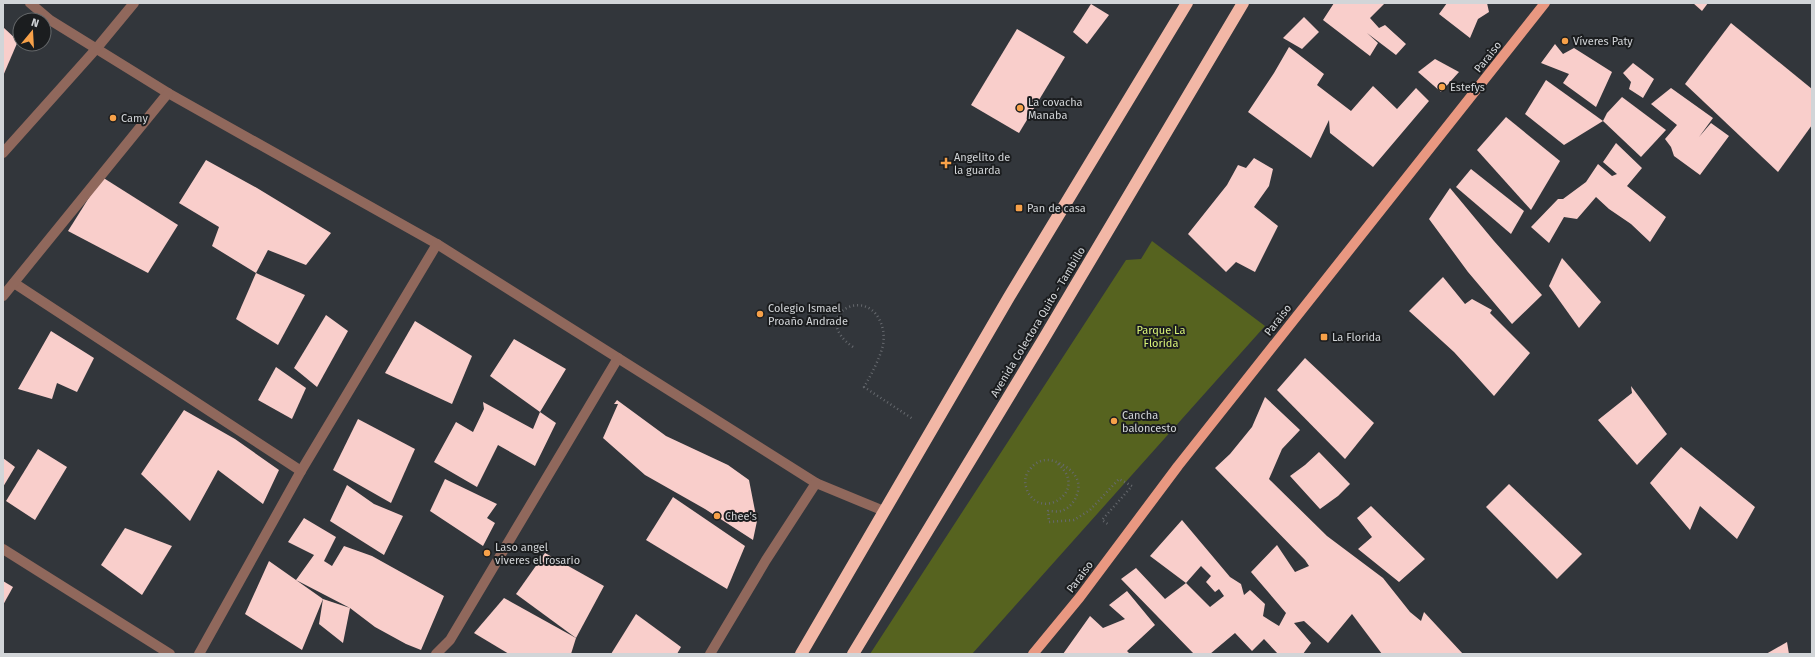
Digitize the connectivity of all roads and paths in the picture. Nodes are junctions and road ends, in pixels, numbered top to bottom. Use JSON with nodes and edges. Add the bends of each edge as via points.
{"nodes":[{"id":1,"x":30,"y":3,"type":"edge"},
{"id":2,"x":134,"y":3,"type":"edge"},
{"id":3,"x":1187,"y":3,"type":"edge"},
{"id":4,"x":1243,"y":3,"type":"edge"},
{"id":5,"x":1545,"y":3,"type":"edge"},
{"id":6,"x":96,"y":49,"type":"junction"},
{"id":7,"x":168,"y":93,"type":"junction"},
{"id":8,"x":3,"y":153,"type":"edge"},
{"id":9,"x":437,"y":244,"type":"junction"},
{"id":10,"x":14,"y":283,"type":"junction"},
{"id":11,"x":3,"y":296,"type":"edge"},
{"id":12,"x":853,"y":347,"type":"dead end"},
{"id":13,"x":618,"y":358,"type":"junction"},
{"id":14,"x":930,"y":431,"type":"junction"},
{"id":15,"x":1058,"y":464,"type":"dead end"},
{"id":16,"x":301,"y":471,"type":"junction"},
{"id":17,"x":816,"y":483,"type":"junction"},
{"id":18,"x":884,"y":511,"type":"junction"},
{"id":19,"x":1125,"y":537,"type":"junction"},
{"id":20,"x":3,"y":550,"type":"edge"},
{"id":21,"x":170,"y":654,"type":"edge"},
{"id":22,"x":199,"y":654,"type":"edge"},
{"id":23,"x":436,"y":654,"type":"edge"},
{"id":24,"x":710,"y":654,"type":"edge"},
{"id":25,"x":801,"y":654,"type":"edge"},
{"id":26,"x":853,"y":654,"type":"edge"},
{"id":27,"x":1033,"y":654,"type":"edge"}],
"edges":[{"from":1,"to":6,"type":"street","via":[[50,20]]},
{"from":2,"to":6,"type":"street"},
{"from":3,"to":14,"type":"highway"},
{"from":4,"to":26,"type":"highway","name":"Avenida Colectora Quito - Tambillo"},
{"from":5,"to":19,"type":"main road","name":"Paraiso","via":[[1178,466]]},
{"from":6,"to":7,"type":"street"},
{"from":6,"to":8,"type":"street"},
{"from":7,"to":9,"type":"street"},
{"from":7,"to":10,"type":"street"},
{"from":9,"to":13,"type":"street"},
{"from":9,"to":16,"type":"street"},
{"from":10,"to":11,"type":"street"},
{"from":10,"to":16,"type":"street"},
{"from":12,"to":14,"type":"path","via":[[838,333],[836,325],[838,316],[844,310],[860,305],[878,315],[884,335],[882,348],[864,388]]},
{"from":13,"to":17,"type":"street"},
{"from":13,"to":23,"type":"street","via":[[450,640]]},
{"from":14,"to":18,"type":"highway"},
{"from":15,"to":19,"type":"path","via":[[1066,470],[1069,481],[1066,493],[1059,501],[1047,504],[1036,502],[1028,494],[1024,483],[1027,471],[1035,463],[1046,460],[1057,462],[1069,469],[1077,479],[1078,492],[1072,504],[1061,511],[1048,511],[1049,522],[1074,520],[1090,510],[1120,479],[1132,486],[1102,520]]},
{"from":16,"to":22,"type":"street"},
{"from":17,"to":18,"type":"street"},
{"from":17,"to":24,"type":"street"},
{"from":18,"to":25,"type":"highway"},
{"from":19,"to":27,"type":"main road","name":"Paraiso"},
{"from":20,"to":21,"type":"street"}]}
